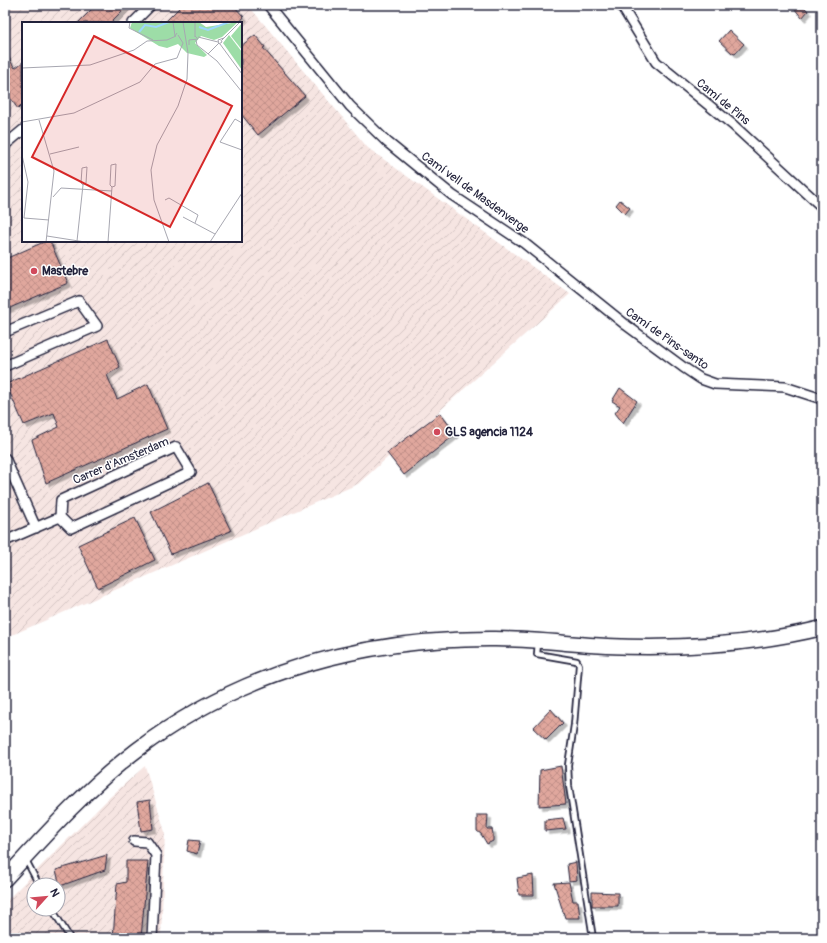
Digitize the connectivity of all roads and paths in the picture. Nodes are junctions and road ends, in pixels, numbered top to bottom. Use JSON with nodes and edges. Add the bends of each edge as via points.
{"nodes":[{"id":1,"x":151,"y":5,"type":"edge"},
{"id":2,"x":268,"y":5,"type":"edge"},
{"id":3,"x":621,"y":5,"type":"edge"},
{"id":4,"x":134,"y":22,"type":"edge"},
{"id":5,"x":22,"y":131,"type":"edge"},
{"id":6,"x":5,"y":145,"type":"edge"},
{"id":7,"x":822,"y":207,"type":"edge"},
{"id":8,"x":578,"y":288,"type":"joint"},
{"id":9,"x":5,"y":332,"type":"edge"},
{"id":10,"x":5,"y":366,"type":"edge"},
{"id":11,"x":822,"y":399,"type":"edge"},
{"id":12,"x":5,"y":458,"type":"edge"},
{"id":13,"x":60,"y":517,"type":"junction"},
{"id":14,"x":36,"y":528,"type":"junction"},
{"id":15,"x":5,"y":541,"type":"edge"},
{"id":16,"x":822,"y":628,"type":"edge"},
{"id":17,"x":539,"y":641,"type":"junction"},
{"id":18,"x":134,"y":841,"type":"dead end"},
{"id":19,"x":25,"y":858,"type":"junction"},
{"id":20,"x":35,"y":877,"type":"edge"},
{"id":21,"x":5,"y":879,"type":"edge"},
{"id":22,"x":57,"y":917,"type":"edge"},
{"id":23,"x":70,"y":938,"type":"edge"},
{"id":24,"x":152,"y":938,"type":"edge"},
{"id":25,"x":593,"y":938,"type":"edge"}],
"edges":[{"from":1,"to":4,"type":"street"},
{"from":2,"to":8,"type":"street","name":"Camí vell de Masdenverge","via":[[350,106],[387,142],[452,195],[524,243]]},
{"from":3,"to":7,"type":"street","name":"Camí de Pins","via":[[656,62],[733,125]]},
{"from":5,"to":6,"type":"street"},
{"from":8,"to":11,"type":"street","name":"Camí de Pins-santo","via":[[701,379],[731,386],[785,388]]},
{"from":9,"to":10,"type":"street","via":[[79,300],[97,326]]},
{"from":12,"to":14,"type":"street"},
{"from":13,"to":13,"type":"street","name":"Carrer d'Amsterdam","via":[[71,528],[191,472],[176,447],[61,500]]},
{"from":13,"to":14,"type":"street"},
{"from":14,"to":15,"type":"street"},
{"from":16,"to":17,"type":"main road","via":[[726,644],[609,646]]},
{"from":17,"to":19,"type":"main road","via":[[495,639],[408,642],[320,659],[257,681],[171,726],[136,751],[93,788]]},
{"from":17,"to":25,"type":"lane","via":[[536,654],[577,661],[579,665],[568,765],[569,786]]},
{"from":18,"to":24,"type":"street","via":[[147,842],[156,855]]},
{"from":19,"to":20,"type":"lane"},
{"from":19,"to":21,"type":"main road"},
{"from":22,"to":23,"type":"lane"}]}
